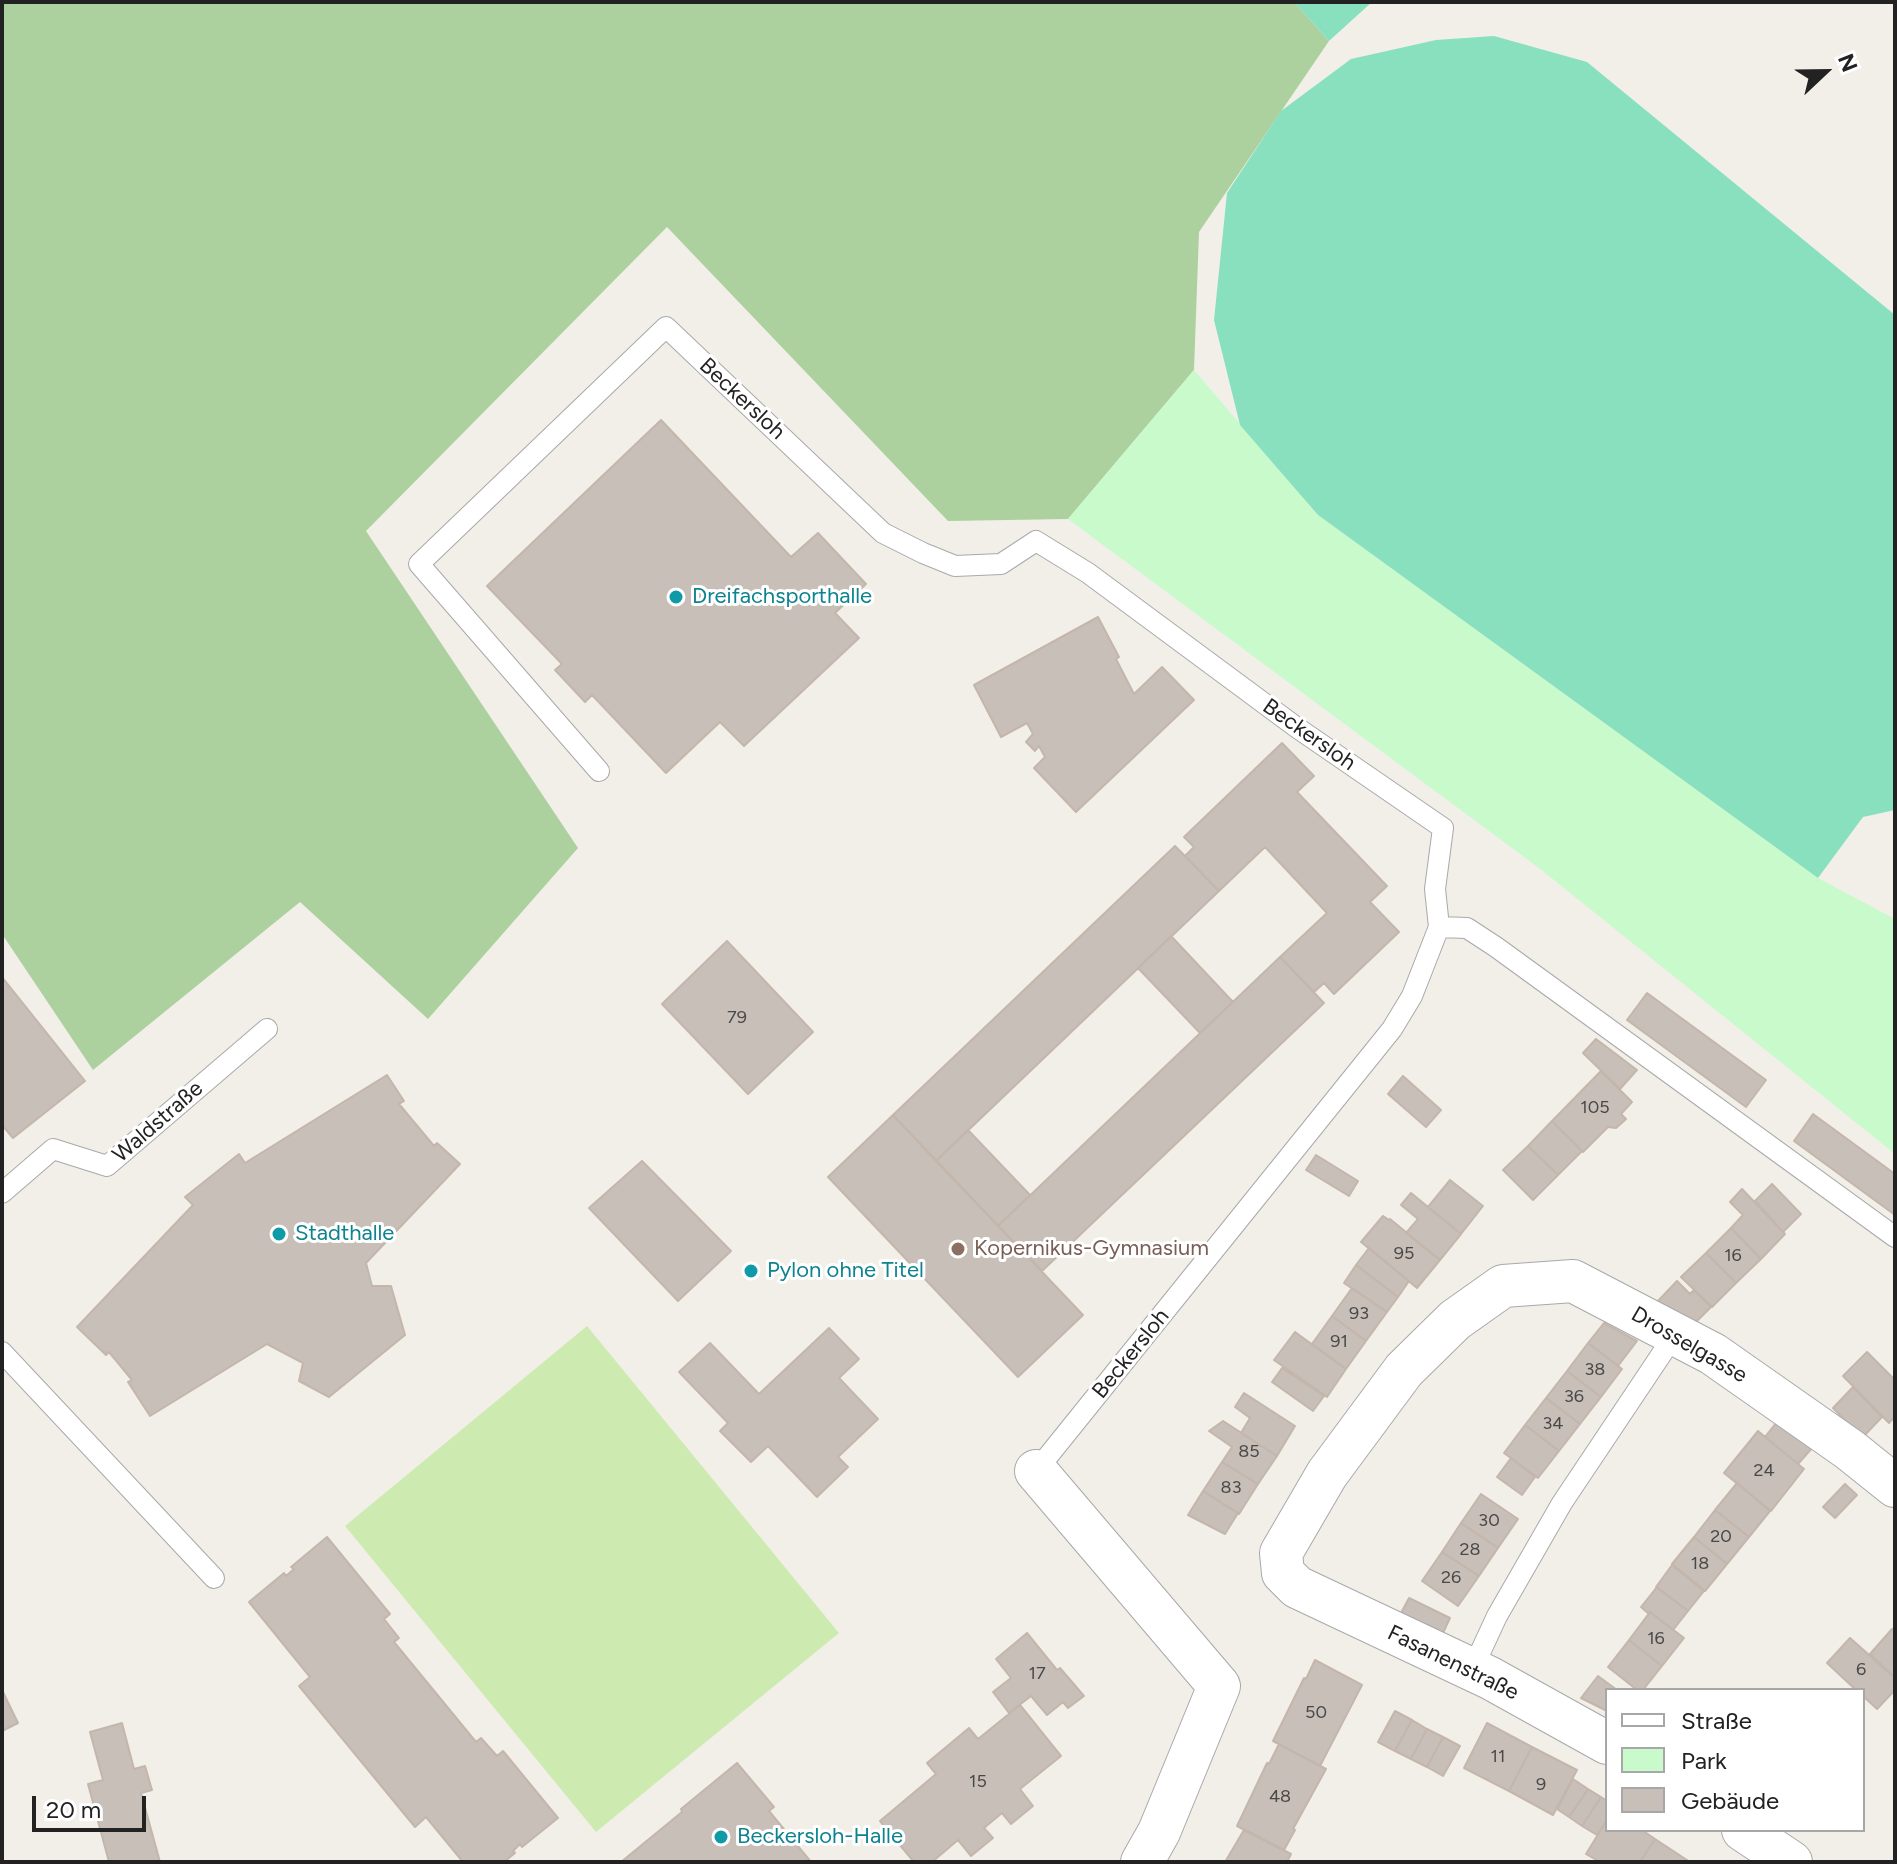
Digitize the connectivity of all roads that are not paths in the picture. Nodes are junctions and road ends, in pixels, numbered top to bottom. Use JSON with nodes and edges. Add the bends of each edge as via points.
{"nodes":[{"id":1,"x":599,"y":771,"type":"dead end"},
{"id":2,"x":1439,"y":927,"type":"junction"},
{"id":3,"x":267,"y":1029,"type":"dead end"},
{"id":4,"x":2,"y":1193,"type":"edge"},
{"id":5,"x":1895,"y":1237,"type":"edge"},
{"id":6,"x":1675,"y":1334,"type":"junction"},
{"id":7,"x":2,"y":1352,"type":"edge"},
{"id":8,"x":1036,"y":1471,"type":"joint"},
{"id":9,"x":1895,"y":1486,"type":"edge"},
{"id":10,"x":214,"y":1578,"type":"dead end"},
{"id":11,"x":1297,"y":1587,"type":"joint"},
{"id":12,"x":1472,"y":1670,"type":"junction"},
{"id":13,"x":1605,"y":1742,"type":"edge"},
{"id":14,"x":1746,"y":1832,"type":"edge"},
{"id":15,"x":1142,"y":1862,"type":"edge"},
{"id":16,"x":1791,"y":1862,"type":"edge"}],
"edges":[{"from":1,"to":2,"type":"lane","name":"Beckersloh","via":[[419,564],[666,327],[883,533],[955,566],[1001,564],[1036,541],[1443,828],[1435,889]]},
{"from":2,"to":5,"type":"lane","via":[[1467,928],[1496,947]]},
{"from":2,"to":8,"type":"lane","name":"Beckersloh","via":[[1412,996],[1392,1029]]},
{"from":3,"to":4,"type":"lane","name":"Waldstraße","via":[[107,1166],[53,1149]]},
{"from":6,"to":9,"type":"street","name":"Drosselgasse","via":[[1713,1354]]},
{"from":6,"to":11,"type":"street","name":"Drosselgasse","via":[[1573,1281],[1503,1286],[1455,1320],[1404,1370],[1327,1474],[1281,1553],[1283,1573]]},
{"from":6,"to":12,"type":"lane","via":[[1562,1503]]},
{"from":7,"to":10,"type":"lane"},
{"from":8,"to":15,"type":"street","name":"Beckersloh","via":[[1219,1686]]},
{"from":11,"to":12,"type":"street","name":"Fasanenstraße"},
{"from":12,"to":13,"type":"street","name":"Fasanenstraße"},
{"from":14,"to":16,"type":"street"}]}
